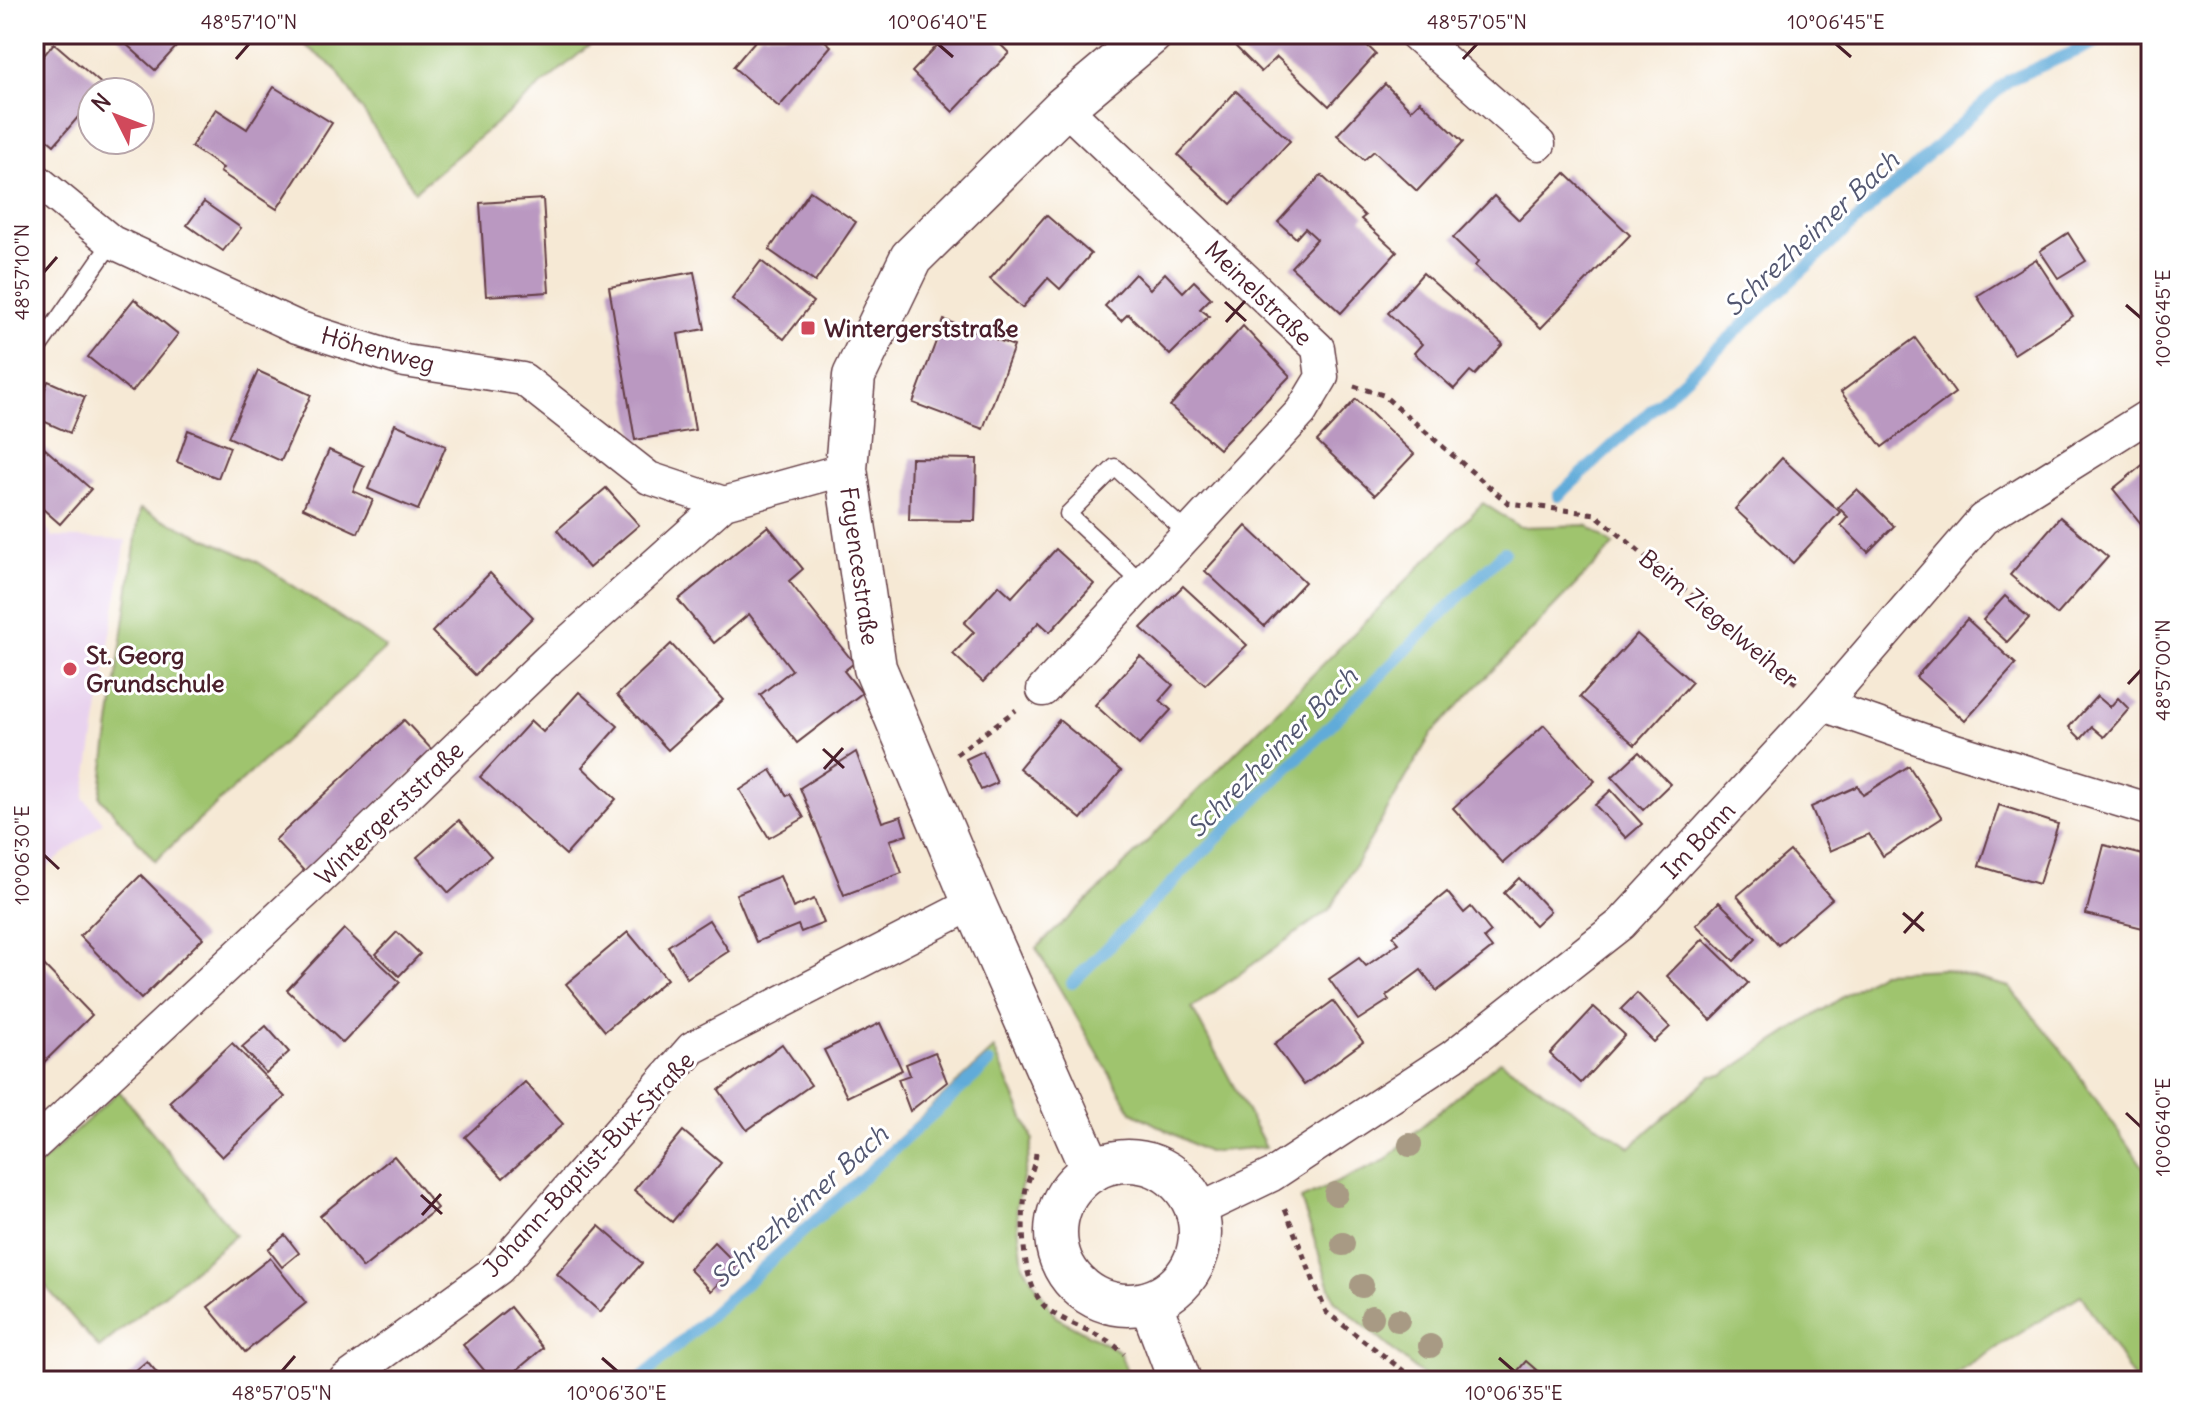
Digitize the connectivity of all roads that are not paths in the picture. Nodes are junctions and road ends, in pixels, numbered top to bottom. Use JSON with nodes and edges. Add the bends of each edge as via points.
{"nodes":[{"id":1,"x":1151,"y":34,"type":"edge"},
{"id":2,"x":1415,"y":34,"type":"edge"},
{"id":3,"x":1064,"y":107,"type":"junction"},
{"id":4,"x":1539,"y":144,"type":"dead end"},
{"id":5,"x":34,"y":178,"type":"edge"},
{"id":6,"x":112,"y":242,"type":"junction"},
{"id":7,"x":34,"y":354,"type":"edge"},
{"id":8,"x":2151,"y":414,"type":"edge"},
{"id":9,"x":846,"y":469,"type":"junction"},
{"id":10,"x":724,"y":503,"type":"junction"},
{"id":11,"x":1187,"y":533,"type":"junction"},
{"id":12,"x":1141,"y":582,"type":"junction"},
{"id":13,"x":1043,"y":690,"type":"road end"},
{"id":14,"x":1823,"y":705,"type":"junction"},
{"id":15,"x":2151,"y":810,"type":"edge"},
{"id":16,"x":974,"y":903,"type":"junction"},
{"id":17,"x":34,"y":1145,"type":"edge"},
{"id":18,"x":1092,"y":1171,"type":"junction"},
{"id":19,"x":1197,"y":1211,"type":"junction"},
{"id":20,"x":1150,"y":1302,"type":"junction"},
{"id":21,"x":344,"y":1381,"type":"edge"},
{"id":22,"x":1180,"y":1381,"type":"edge"}],
"edges":[{"from":1,"to":3,"type":"street","name":"Fayencestraße"},
{"from":2,"to":4,"type":"street"},
{"from":3,"to":9,"type":"street","name":"Fayencestraße","via":[[911,258],[854,376]]},
{"from":3,"to":11,"type":"street","name":"Meinelstraße","via":[[1318,348],[1322,377],[1301,412]]},
{"from":5,"to":6,"type":"street","name":"Höhenweg"},
{"from":6,"to":7,"type":"lane"},
{"from":6,"to":10,"type":"street","name":"Höhenweg","via":[[297,327],[405,361],[523,379],[649,478]]},
{"from":8,"to":14,"type":"street","name":"Im Bann","via":[[1983,519]]},
{"from":9,"to":10,"type":"street","name":"Wintergerststraße"},
{"from":9,"to":16,"type":"street","name":"Fayencestraße","via":[[875,668]]},
{"from":10,"to":17,"type":"street","name":"Wintergerststraße","via":[[549,659]]},
{"from":11,"to":12,"type":"street","name":"Meinelstraße"},
{"from":11,"to":12,"type":"lane","via":[[1115,467],[1068,514]]},
{"from":12,"to":13,"type":"street","name":"Meinelstraße"},
{"from":14,"to":15,"type":"street"},
{"from":14,"to":19,"type":"street","name":"Im Bann","via":[[1621,924],[1453,1056],[1272,1175]]},
{"from":16,"to":18,"type":"street","name":"Fayencestraße"},
{"from":16,"to":21,"type":"street","name":"Johann-Baptist-Bux-Straße","via":[[692,1048],[499,1268]]},
{"from":18,"to":19,"type":"street","via":[[1133,1161],[1154,1166],[1172,1176]]},
{"from":18,"to":20,"type":"street","via":[[1061,1205],[1058,1252],[1067,1273],[1104,1302]]},
{"from":19,"to":20,"type":"street","via":[[1197,1256],[1187,1276]]},
{"from":20,"to":22,"type":"street"}]}
